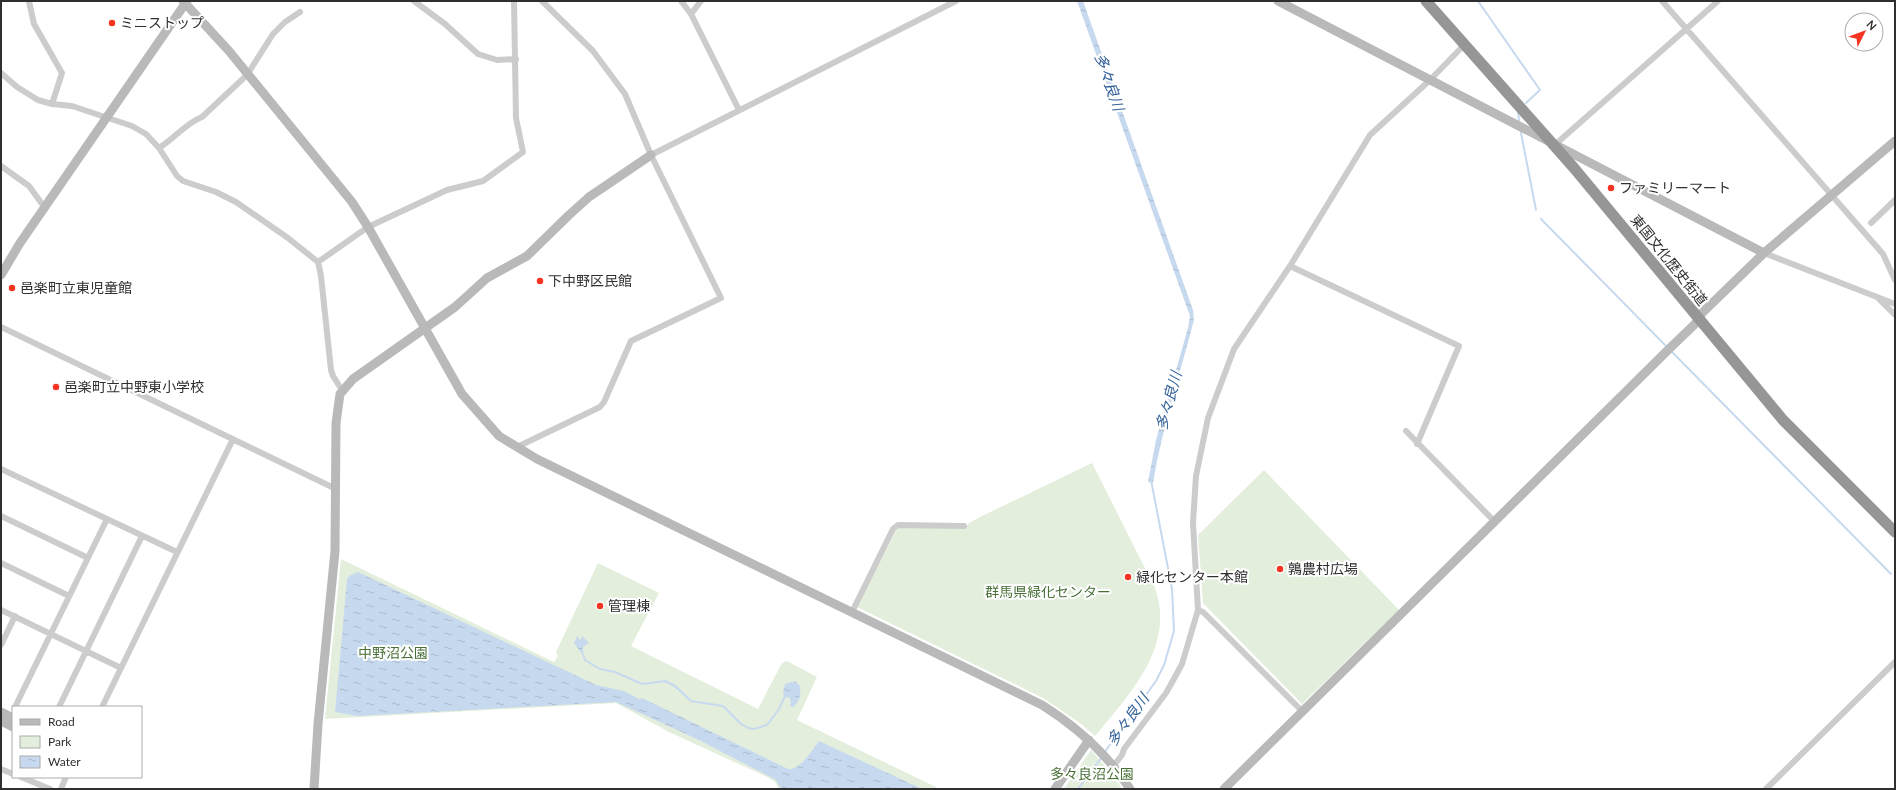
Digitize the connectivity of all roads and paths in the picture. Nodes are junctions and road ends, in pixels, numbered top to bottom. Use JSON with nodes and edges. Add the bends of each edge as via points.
{"nodes":[{"id":1,"x":29,"y":1,"type":"edge"},
{"id":2,"x":414,"y":1,"type":"edge"},
{"id":3,"x":514,"y":1,"type":"edge"},
{"id":4,"x":542,"y":1,"type":"edge"},
{"id":5,"x":681,"y":1,"type":"edge"},
{"id":6,"x":701,"y":1,"type":"edge"},
{"id":7,"x":956,"y":1,"type":"edge"},
{"id":8,"x":1278,"y":1,"type":"edge"},
{"id":9,"x":1426,"y":1,"type":"edge"},
{"id":10,"x":1662,"y":1,"type":"edge"},
{"id":11,"x":1718,"y":1,"type":"edge"},
{"id":12,"x":185,"y":2,"type":"edge"},
{"id":13,"x":300,"y":12,"type":"dead end"},
{"id":14,"x":691,"y":14,"type":"junction"},
{"id":15,"x":1686,"y":29,"type":"junction"},
{"id":16,"x":1465,"y":44,"type":"junction"},
{"id":17,"x":516,"y":59,"type":"junction"},
{"id":18,"x":1,"y":72,"type":"edge"},
{"id":19,"x":247,"y":75,"type":"junction"},
{"id":20,"x":1430,"y":80,"type":"junction"},
{"id":21,"x":52,"y":104,"type":"junction"},
{"id":22,"x":739,"y":110,"type":"junction"},
{"id":23,"x":107,"y":118,"type":"junction"},
{"id":24,"x":1895,"y":141,"type":"edge"},
{"id":25,"x":1553,"y":144,"type":"junction"},
{"id":26,"x":159,"y":148,"type":"junction"},
{"id":27,"x":651,"y":155,"type":"junction"},
{"id":28,"x":1,"y":166,"type":"edge"},
{"id":29,"x":1832,"y":196,"type":"junction"},
{"id":30,"x":1895,"y":200,"type":"edge"},
{"id":31,"x":45,"y":208,"type":"junction"},
{"id":32,"x":1870,"y":222,"type":"dead end"},
{"id":33,"x":368,"y":227,"type":"junction"},
{"id":34,"x":1764,"y":253,"type":"junction"},
{"id":35,"x":318,"y":262,"type":"junction"},
{"id":36,"x":1290,"y":266,"type":"junction"},
{"id":37,"x":1,"y":275,"type":"edge"},
{"id":38,"x":1895,"y":280,"type":"edge"},
{"id":39,"x":1877,"y":297,"type":"junction"},
{"id":40,"x":1895,"y":304,"type":"edge"},
{"id":41,"x":1895,"y":316,"type":"edge"},
{"id":42,"x":1698,"y":318,"type":"junction"},
{"id":43,"x":1,"y":327,"type":"edge"},
{"id":44,"x":423,"y":328,"type":"junction"},
{"id":45,"x":342,"y":390,"type":"junction"},
{"id":46,"x":1406,"y":431,"type":"dead end"},
{"id":47,"x":233,"y":439,"type":"junction"},
{"id":48,"x":1418,"y":444,"type":"junction"},
{"id":49,"x":517,"y":447,"type":"junction"},
{"id":50,"x":1,"y":468,"type":"edge"},
{"id":51,"x":336,"y":489,"type":"junction"},
{"id":52,"x":1,"y":516,"type":"edge"},
{"id":53,"x":107,"y":519,"type":"junction"},
{"id":54,"x":1495,"y":522,"type":"junction"},
{"id":55,"x":964,"y":526,"type":"dead end"},
{"id":56,"x":1895,"y":532,"type":"edge"},
{"id":57,"x":142,"y":536,"type":"junction"},
{"id":58,"x":177,"y":552,"type":"junction"},
{"id":59,"x":88,"y":558,"type":"junction"},
{"id":60,"x":1,"y":563,"type":"edge"},
{"id":61,"x":69,"y":596,"type":"junction"},
{"id":62,"x":1,"y":610,"type":"edge"},
{"id":63,"x":1198,"y":610,"type":"junction"},
{"id":64,"x":852,"y":612,"type":"junction"},
{"id":65,"x":15,"y":616,"type":"junction"},
{"id":66,"x":50,"y":634,"type":"junction"},
{"id":67,"x":1,"y":645,"type":"edge"},
{"id":68,"x":86,"y":651,"type":"junction"},
{"id":69,"x":1895,"y":662,"type":"edge"},
{"id":70,"x":121,"y":668,"type":"junction"},
{"id":71,"x":15,"y":706,"type":"edge"},
{"id":72,"x":59,"y":706,"type":"edge"},
{"id":73,"x":102,"y":706,"type":"edge"},
{"id":74,"x":1302,"y":711,"type":"junction"},
{"id":75,"x":1,"y":712,"type":"edge"},
{"id":76,"x":9,"y":719,"type":"edge"},
{"id":77,"x":1092,"y":743,"type":"junction"},
{"id":78,"x":1112,"y":764,"type":"junction"},
{"id":79,"x":1,"y":769,"type":"edge"},
{"id":80,"x":12,"y":774,"type":"edge"},
{"id":81,"x":23,"y":778,"type":"edge"},
{"id":82,"x":66,"y":778,"type":"edge"},
{"id":83,"x":50,"y":789,"type":"edge"},
{"id":84,"x":60,"y":789,"type":"edge"},
{"id":85,"x":314,"y":789,"type":"edge"},
{"id":86,"x":1055,"y":789,"type":"edge"},
{"id":87,"x":1130,"y":789,"type":"edge"},
{"id":88,"x":1224,"y":789,"type":"edge"},
{"id":89,"x":1766,"y":789,"type":"edge"}],
"edges":[{"from":1,"to":21,"type":"street","via":[[34,24],[62,73]]},
{"from":2,"to":17,"type":"street","via":[[478,54],[497,60]]},
{"from":3,"to":17,"type":"street"},
{"from":4,"to":27,"type":"street","via":[[593,51],[614,78],[625,94]]},
{"from":5,"to":14,"type":"street"},
{"from":6,"to":14,"type":"street"},
{"from":7,"to":22,"type":"street"},
{"from":8,"to":20,"type":"street"},
{"from":9,"to":16,"type":"highway","name":"東国文化歴史街道"},
{"from":10,"to":15,"type":"street"},
{"from":11,"to":15,"type":"street"},
{"from":12,"to":19,"type":"street"},
{"from":12,"to":23,"type":"street"},
{"from":13,"to":19,"type":"street","via":[[274,34]]},
{"from":14,"to":22,"type":"street"},
{"from":15,"to":25,"type":"street"},
{"from":15,"to":29,"type":"street"},
{"from":16,"to":20,"type":"street"},
{"from":16,"to":25,"type":"highway","name":"東国文化歴史街道"},
{"from":17,"to":33,"type":"street","via":[[516,118],[524,152],[483,181],[447,190]]},
{"from":18,"to":21,"type":"street","via":[[30,96]]},
{"from":19,"to":26,"type":"street","via":[[202,118],[194,120],[170,142]]},
{"from":19,"to":33,"type":"street","via":[[352,202]]},
{"from":20,"to":25,"type":"street"},
{"from":20,"to":36,"type":"street","via":[[1370,134]]},
{"from":21,"to":23,"type":"street","via":[[72,106]]},
{"from":22,"to":27,"type":"street"},
{"from":23,"to":26,"type":"street","via":[[132,126],[146,134]]},
{"from":23,"to":31,"type":"street"},
{"from":24,"to":29,"type":"street"},
{"from":25,"to":34,"type":"street"},
{"from":25,"to":42,"type":"highway","name":"東国文化歴史街道"},
{"from":26,"to":35,"type":"street","via":[[183,182],[216,192],[236,202]]},
{"from":27,"to":44,"type":"street","via":[[589,197],[527,256],[491,275],[455,307]]},
{"from":27,"to":49,"type":"street","via":[[721,298],[631,341],[600,407]]},
{"from":28,"to":31,"type":"street","via":[[29,186]]},
{"from":29,"to":34,"type":"street"},
{"from":29,"to":38,"type":"street","via":[[1883,254]]},
{"from":30,"to":32,"type":"street"},
{"from":31,"to":37,"type":"street"},
{"from":33,"to":35,"type":"street"},
{"from":33,"to":44,"type":"street"},
{"from":34,"to":39,"type":"street"},
{"from":34,"to":42,"type":"street"},
{"from":35,"to":45,"type":"street","via":[[331,370]]},
{"from":36,"to":48,"type":"street","via":[[1459,346]]},
{"from":36,"to":63,"type":"street","via":[[1234,349],[1208,418],[1196,476],[1194,502]]},
{"from":39,"to":40,"type":"street"},
{"from":39,"to":41,"type":"street"},
{"from":42,"to":54,"type":"street","via":[[1695,324]]},
{"from":42,"to":56,"type":"highway","name":"東国文化歴史街道","via":[[1783,420]]},
{"from":43,"to":47,"type":"street"},
{"from":44,"to":45,"type":"street","via":[[353,379]]},
{"from":44,"to":49,"type":"street","via":[[462,394],[499,436]]},
{"from":45,"to":51,"type":"street","via":[[338,400],[336,423]]},
{"from":46,"to":48,"type":"street"},
{"from":47,"to":51,"type":"street"},
{"from":47,"to":58,"type":"street"},
{"from":48,"to":54,"type":"street"},
{"from":49,"to":64,"type":"street","via":[[597,489]]},
{"from":50,"to":53,"type":"street"},
{"from":51,"to":85,"type":"street","via":[[335,552]]},
{"from":52,"to":59,"type":"street"},
{"from":53,"to":57,"type":"street"},
{"from":53,"to":59,"type":"street"},
{"from":54,"to":74,"type":"street"},
{"from":55,"to":64,"type":"street","via":[[898,525],[893,529]]},
{"from":57,"to":58,"type":"street"},
{"from":57,"to":68,"type":"street"},
{"from":58,"to":70,"type":"street"},
{"from":59,"to":61,"type":"street"},
{"from":60,"to":61,"type":"street"},
{"from":61,"to":66,"type":"street"},
{"from":62,"to":65,"type":"street"},
{"from":63,"to":74,"type":"street","via":[[1203,612]]},
{"from":63,"to":78,"type":"street","via":[[1182,664],[1166,694],[1122,755]]},
{"from":64,"to":77,"type":"street","via":[[1042,705]]},
{"from":65,"to":66,"type":"street"},
{"from":65,"to":67,"type":"street"},
{"from":66,"to":68,"type":"street"},
{"from":66,"to":71,"type":"street"},
{"from":68,"to":70,"type":"street"},
{"from":68,"to":72,"type":"street"},
{"from":69,"to":89,"type":"street"},
{"from":70,"to":73,"type":"street"},
{"from":74,"to":88,"type":"street"},
{"from":75,"to":76,"type":"street"},
{"from":77,"to":78,"type":"street"},
{"from":77,"to":86,"type":"street"},
{"from":78,"to":87,"type":"street"},
{"from":79,"to":80,"type":"street"},
{"from":81,"to":83,"type":"street"},
{"from":82,"to":84,"type":"street"}]}
